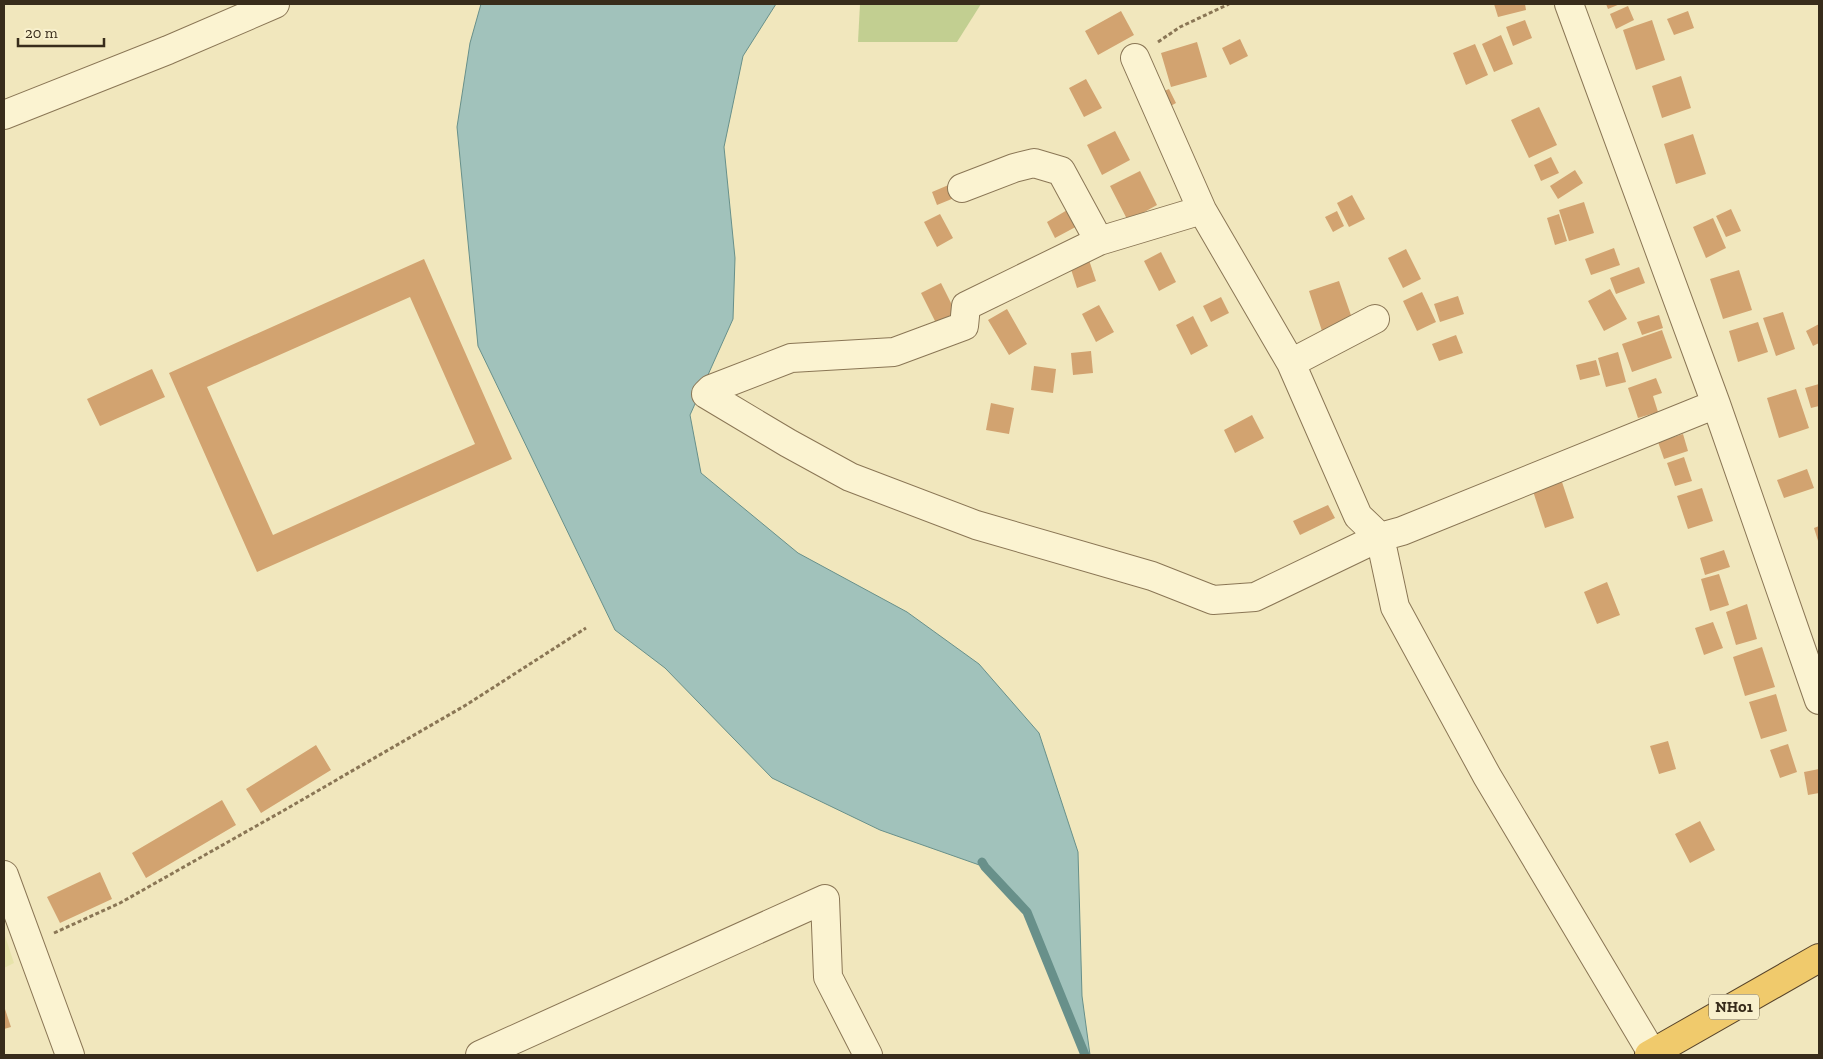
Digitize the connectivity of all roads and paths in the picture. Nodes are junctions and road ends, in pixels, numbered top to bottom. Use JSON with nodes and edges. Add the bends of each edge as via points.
{"nodes":[{"id":1,"x":274,"y":4,"type":"edge"},
{"id":2,"x":1229,"y":4,"type":"edge"},
{"id":3,"x":1569,"y":4,"type":"edge"},
{"id":4,"x":1135,"y":58,"type":"joint"},
{"id":5,"x":4,"y":115,"type":"edge"},
{"id":6,"x":962,"y":188,"type":"dead end"},
{"id":7,"x":1202,"y":210,"type":"junction"},
{"id":8,"x":1099,"y":241,"type":"junction"},
{"id":9,"x":1374,"y":320,"type":"dead end"},
{"id":10,"x":1291,"y":363,"type":"junction"},
{"id":11,"x":1716,"y":404,"type":"junction"},
{"id":12,"x":1380,"y":537,"type":"junction"},
{"id":13,"x":586,"y":628,"type":"dead end"},
{"id":14,"x":1819,"y":700,"type":"edge"},
{"id":15,"x":5,"y":882,"type":"edge"},
{"id":16,"x":29,"y":945,"type":"junction"},
{"id":17,"x":1819,"y":958,"type":"edge"},
{"id":18,"x":1650,"y":1054,"type":"edge"},
{"id":19,"x":70,"y":1055,"type":"edge"},
{"id":20,"x":480,"y":1055,"type":"edge"},
{"id":21,"x":868,"y":1055,"type":"edge"}],
"edges":[{"from":1,"to":5,"type":"street"},
{"from":2,"to":4,"type":"path","via":[[1180,27]]},
{"from":3,"to":11,"type":"street"},
{"from":4,"to":7,"type":"street"},
{"from":6,"to":8,"type":"street","via":[[1034,162],[1061,171]]},
{"from":7,"to":8,"type":"street"},
{"from":7,"to":10,"type":"street"},
{"from":8,"to":12,"type":"street","via":[[966,306],[964,326],[894,352],[791,358],[711,389],[706,394],[850,477],[976,525],[1152,576],[1213,600],[1255,597]]},
{"from":9,"to":10,"type":"street"},
{"from":10,"to":12,"type":"street","via":[[1358,516]]},
{"from":11,"to":12,"type":"street","via":[[1402,531]]},
{"from":11,"to":14,"type":"street"},
{"from":12,"to":18,"type":"street","via":[[1395,607],[1487,776]]},
{"from":13,"to":16,"type":"path","via":[[466,706],[281,812],[120,902]]},
{"from":15,"to":16,"type":"street"},
{"from":16,"to":19,"type":"street"},
{"from":17,"to":18,"type":"highway","number":"NH01"},
{"from":20,"to":21,"type":"street","via":[[825,900],[828,977]]}]}
